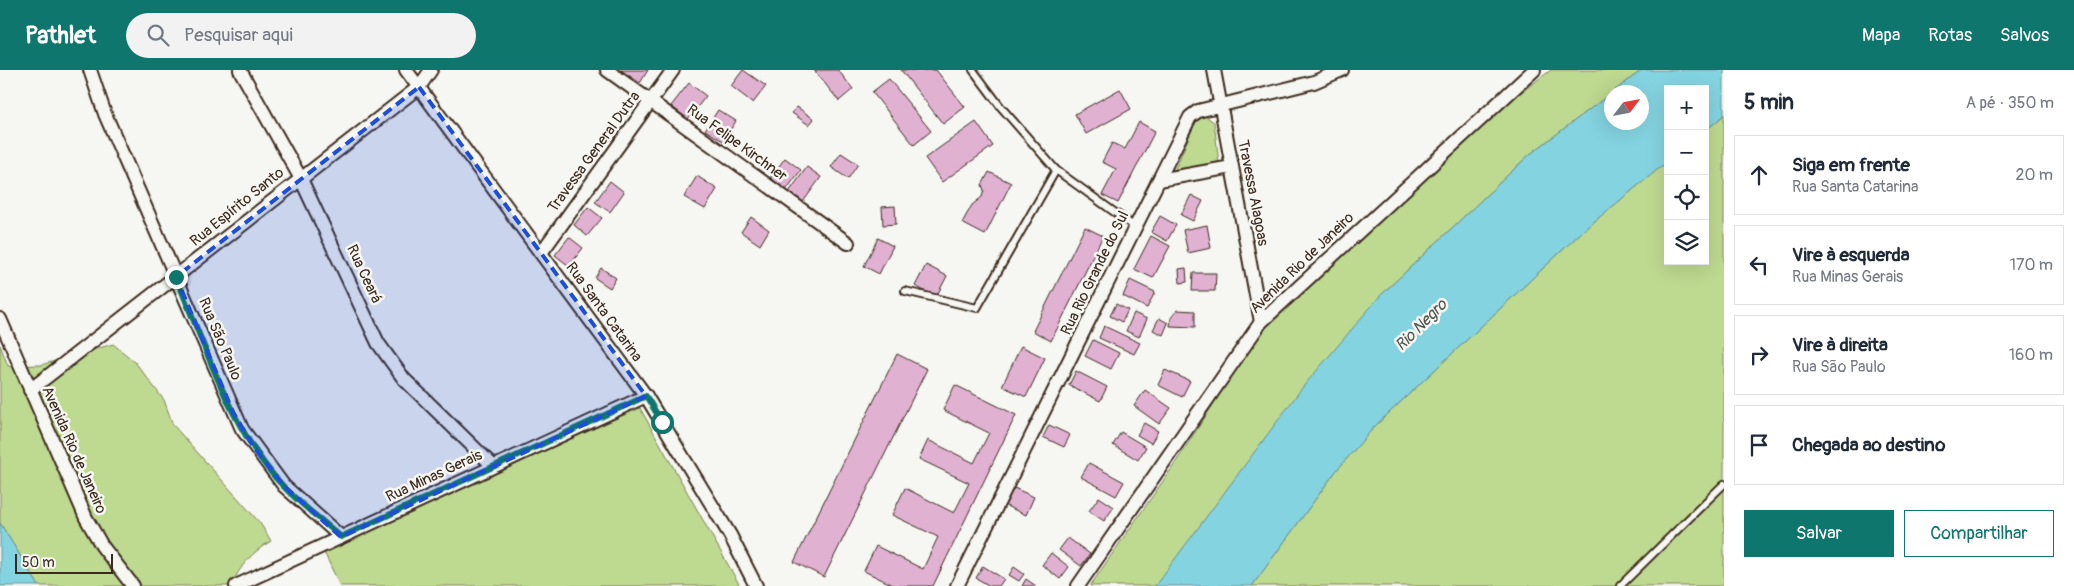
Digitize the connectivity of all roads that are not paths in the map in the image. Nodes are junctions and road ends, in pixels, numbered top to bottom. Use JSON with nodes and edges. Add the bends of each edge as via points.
{"nodes":[{"id":1,"x":90,"y":70,"type":"edge"},
{"id":2,"x":240,"y":70,"type":"edge"},
{"id":3,"x":406,"y":70,"type":"edge"},
{"id":4,"x":431,"y":70,"type":"edge"},
{"id":5,"x":607,"y":70,"type":"edge"},
{"id":6,"x":673,"y":70,"type":"edge"},
{"id":7,"x":973,"y":70,"type":"edge"},
{"id":8,"x":1214,"y":70,"type":"edge"},
{"id":9,"x":1342,"y":70,"type":"edge"},
{"id":10,"x":1534,"y":70,"type":"edge"},
{"id":11,"x":418,"y":87,"type":"junction"},
{"id":12,"x":650,"y":101,"type":"junction"},
{"id":13,"x":1220,"y":106,"type":"junction"},
{"id":14,"x":1232,"y":167,"type":"junction"},
{"id":15,"x":1056,"y":170,"type":"junction"},
{"id":16,"x":300,"y":177,"type":"junction"},
{"id":17,"x":1158,"y":180,"type":"junction"},
{"id":18,"x":1136,"y":226,"type":"junction"},
{"id":19,"x":848,"y":243,"type":"dead end"},
{"id":20,"x":541,"y":252,"type":"junction"},
{"id":21,"x":176,"y":277,"type":"junction"},
{"id":22,"x":905,"y":291,"type":"dead end"},
{"id":23,"x":0,"y":319,"type":"edge"},
{"id":24,"x":1261,"y":322,"type":"junction"},
{"id":25,"x":30,"y":390,"type":"junction"},
{"id":26,"x":646,"y":396,"type":"junction"},
{"id":27,"x":493,"y":466,"type":"junction"},
{"id":28,"x":1724,"y":484,"type":"edge"},
{"id":29,"x":341,"y":537,"type":"junction"},
{"id":30,"x":133,"y":586,"type":"edge"},
{"id":31,"x":236,"y":586,"type":"edge"},
{"id":32,"x":756,"y":586,"type":"edge"},
{"id":33,"x":958,"y":586,"type":"edge"},
{"id":34,"x":1078,"y":586,"type":"edge"},
{"id":35,"x":1620,"y":586,"type":"edge"}],
"edges":[{"from":1,"to":21,"type":"street","name":"Rua São Paulo","via":[[105,114]]},
{"from":2,"to":16,"type":"street","name":"Rua Ceará"},
{"from":3,"to":11,"type":"street","name":"Rua Santa Catarina"},
{"from":4,"to":11,"type":"street","name":"Rua Espírito Santo"},
{"from":5,"to":12,"type":"street","name":"Rua Felipe Kirchner"},
{"from":6,"to":12,"type":"street","name":"Travessa General Dutra"},
{"from":7,"to":15,"type":"lane"},
{"from":8,"to":13,"type":"street","name":"Travessa Alagoas"},
{"from":9,"to":13,"type":"street","name":"Rua Rio Grande do Sul","via":[[1314,82]]},
{"from":10,"to":24,"type":"street","name":"Avenida Rio de Janeiro"},
{"from":11,"to":16,"type":"street","name":"Rua Espírito Santo"},
{"from":11,"to":20,"type":"street","name":"Rua Santa Catarina"},
{"from":12,"to":19,"type":"street","name":"Rua Felipe Kirchner"},
{"from":12,"to":20,"type":"street","name":"Travessa General Dutra"},
{"from":13,"to":14,"type":"street","name":"Travessa Alagoas"},
{"from":13,"to":17,"type":"street","name":"Rua Rio Grande do Sul","via":[[1198,111],[1190,117]]},
{"from":14,"to":17,"type":"street"},
{"from":14,"to":24,"type":"street","name":"Travessa Alagoas"},
{"from":15,"to":18,"type":"lane"},
{"from":15,"to":22,"type":"lane","via":[[977,308]]},
{"from":16,"to":21,"type":"street","name":"Rua Espírito Santo"},
{"from":16,"to":27,"type":"street","name":"Rua Ceará","via":[[391,363]]},
{"from":17,"to":18,"type":"street","name":"Rua Rio Grande do Sul"},
{"from":18,"to":33,"type":"street","name":"Rua Rio Grande do Sul"},
{"from":20,"to":26,"type":"street","name":"Rua Santa Catarina"},
{"from":21,"to":25,"type":"street","name":"Rua Espírito Santo"},
{"from":21,"to":29,"type":"street","name":"Rua São Paulo","via":[[233,412],[253,446],[284,486]]},
{"from":23,"to":25,"type":"street","name":"Avenida Rio de Janeiro"},
{"from":24,"to":34,"type":"street","name":"Avenida Rio de Janeiro"},
{"from":25,"to":30,"type":"street","name":"Avenida Rio de Janeiro","via":[[86,518],[102,546]]},
{"from":26,"to":27,"type":"street","name":"Rua Minas Gerais"},
{"from":26,"to":32,"type":"street","name":"Rua Santa Catarina","via":[[730,535]]},
{"from":27,"to":29,"type":"street","name":"Rua Minas Gerais"},
{"from":28,"to":35,"type":"lane"},
{"from":29,"to":31,"type":"street","name":"Rua Minas Gerais"}]}
